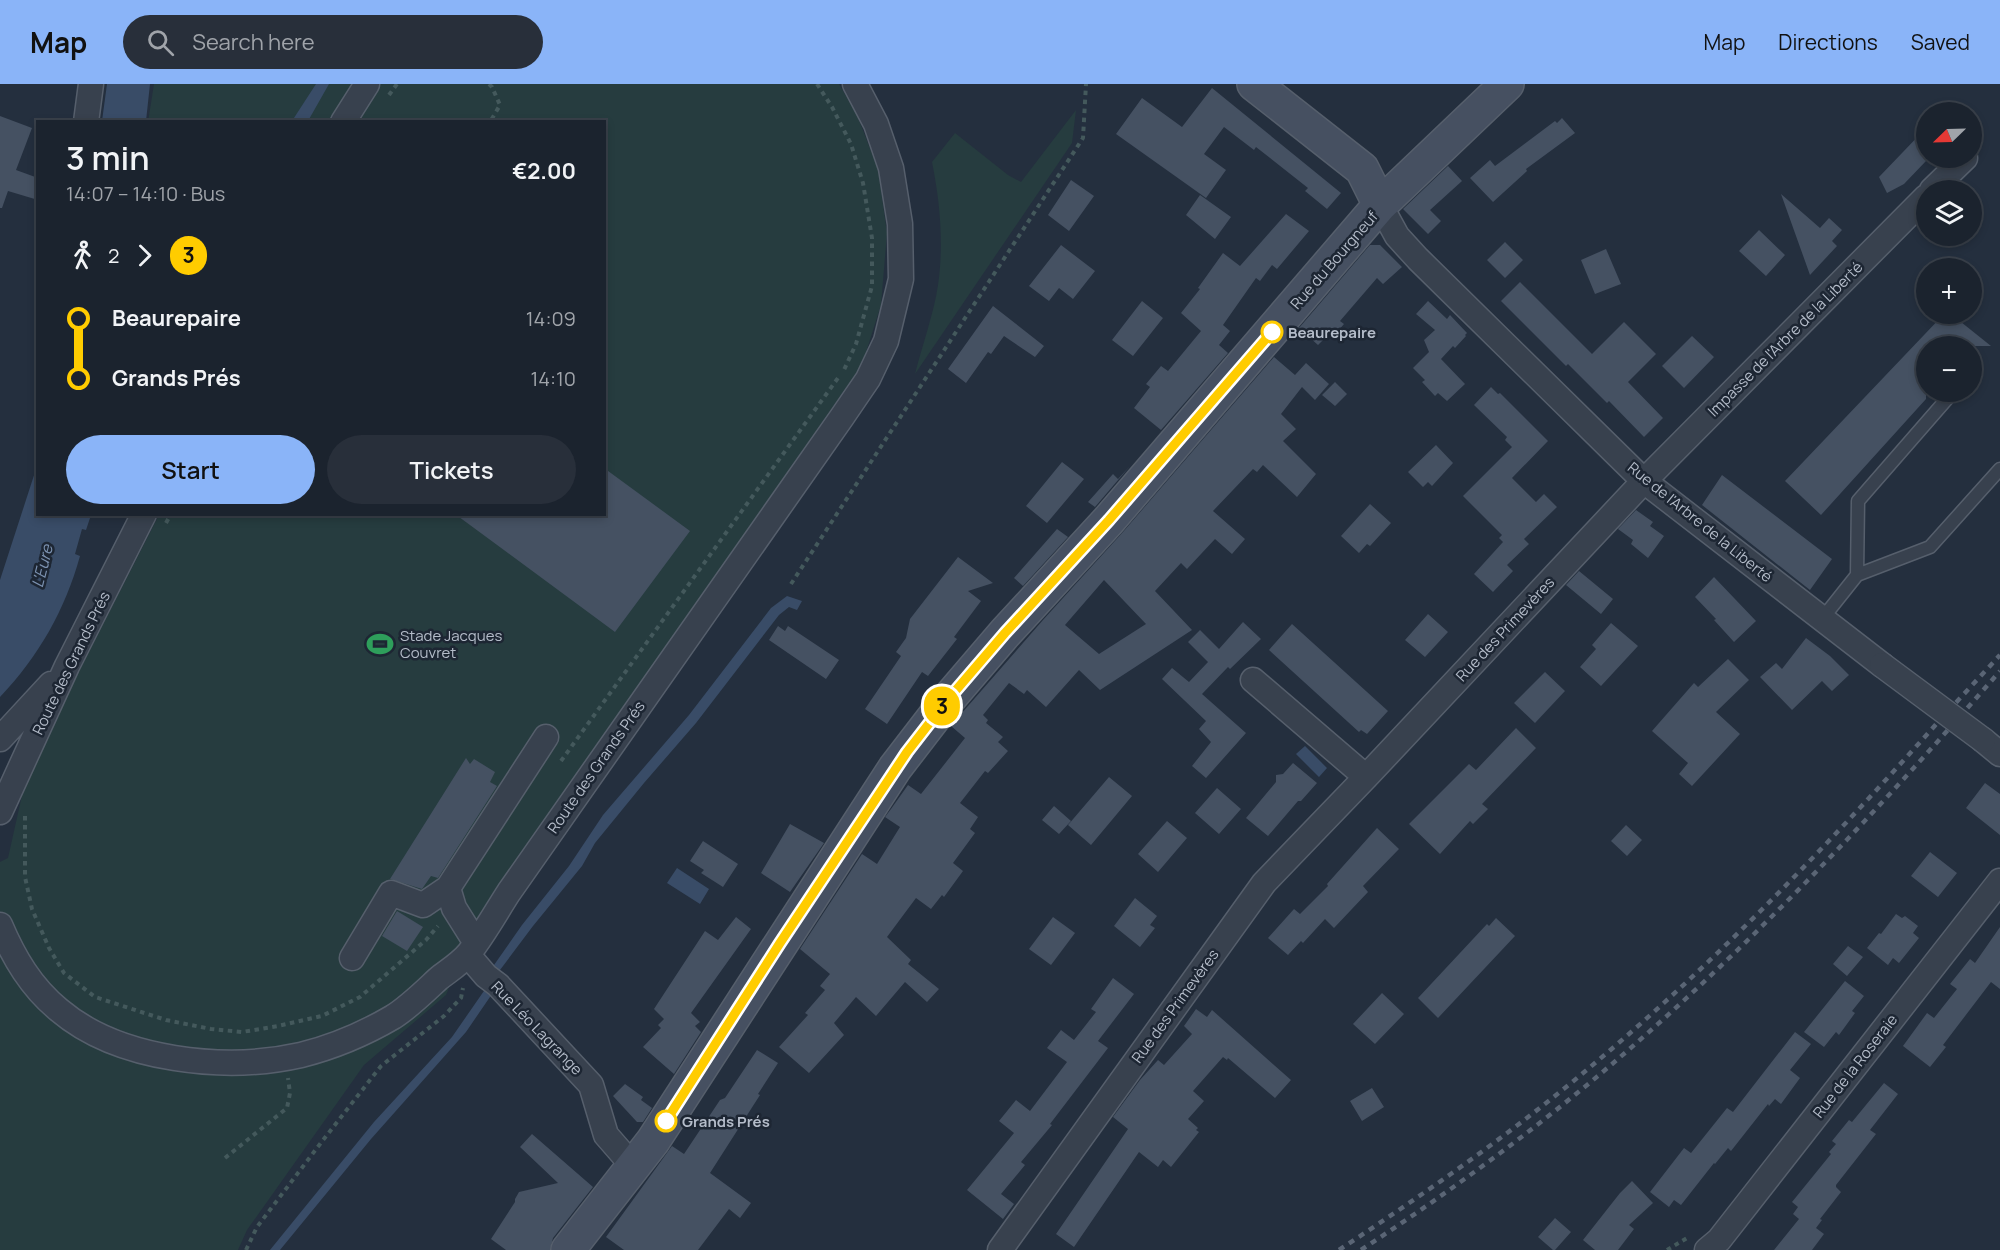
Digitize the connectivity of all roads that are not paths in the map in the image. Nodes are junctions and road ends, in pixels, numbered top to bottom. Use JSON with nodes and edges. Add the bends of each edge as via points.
{"nodes":[{"id":1,"x":91,"y":84,"type":"edge"},
{"id":2,"x":367,"y":84,"type":"edge"},
{"id":3,"x":855,"y":84,"type":"edge"},
{"id":4,"x":1254,"y":84,"type":"edge"},
{"id":5,"x":1507,"y":84,"type":"edge"},
{"id":6,"x":86,"y":120,"type":"edge"},
{"id":7,"x":344,"y":120,"type":"edge"},
{"id":8,"x":1954,"y":168,"type":"edge"},
{"id":9,"x":1942,"y":180,"type":"edge"},
{"id":10,"x":1380,"y":205,"type":"junction"},
{"id":11,"x":1916,"y":207,"type":"edge"},
{"id":12,"x":1944,"y":402,"type":"edge"},
{"id":13,"x":2000,"y":469,"type":"edge"},
{"id":14,"x":1644,"y":481,"type":"junction"},
{"id":15,"x":143,"y":516,"type":"edge"},
{"id":16,"x":1857,"y":575,"type":"junction"},
{"id":17,"x":1822,"y":619,"type":"junction"},
{"id":18,"x":67,"y":666,"type":"junction"},
{"id":19,"x":1253,"y":680,"type":"dead end"},
{"id":20,"x":546,"y":737,"type":"dead end"},
{"id":21,"x":0,"y":739,"type":"edge"},
{"id":22,"x":1991,"y":747,"type":"edge"},
{"id":23,"x":1366,"y":777,"type":"junction"},
{"id":24,"x":0,"y":812,"type":"edge"},
{"id":25,"x":2000,"y":881,"type":"edge"},
{"id":26,"x":451,"y":898,"type":"junction"},
{"id":27,"x":0,"y":925,"type":"edge"},
{"id":28,"x":472,"y":949,"type":"junction"},
{"id":29,"x":352,"y":958,"type":"dead end"},
{"id":30,"x":633,"y":1166,"type":"junction"},
{"id":31,"x":1716,"y":1247,"type":"edge"},
{"id":32,"x":568,"y":1250,"type":"edge"},
{"id":33,"x":1000,"y":1250,"type":"edge"}],
"edges":[{"from":1,"to":6,"type":"street"},
{"from":2,"to":7,"type":"street"},
{"from":3,"to":28,"type":"street","name":"Route des Grands Prés","via":[[876,124],[891,168],[900,224],[901,279],[886,341],[868,379]]},
{"from":4,"to":10,"type":"main road","via":[[1362,169]]},
{"from":5,"to":10,"type":"main road","name":"Rue du Bourgneuf"},
{"from":8,"to":9,"type":"street"},
{"from":10,"to":14,"type":"street","name":"Rue de l'Arbre de la Liberté","via":[[1397,236],[1418,259]]},
{"from":10,"to":30,"type":"main road","name":"Rue du Bourgneuf","via":[[1109,520],[945,703],[895,768]]},
{"from":11,"to":14,"type":"street","name":"Impasse de l'Arbre de la Liberté"},
{"from":12,"to":16,"type":"lane","via":[[1858,501]]},
{"from":13,"to":16,"type":"lane","via":[[1930,547]]},
{"from":14,"to":17,"type":"street","name":"Rue de l'Arbre de la Liberté"},
{"from":14,"to":23,"type":"street","name":"Rue des Primevères"},
{"from":15,"to":18,"type":"street","name":"Route des Grands Prés"},
{"from":16,"to":17,"type":"lane"},
{"from":17,"to":22,"type":"street","name":"Rue de l'Arbre de la Liberté","bridge":true},
{"from":18,"to":21,"type":"street"},
{"from":18,"to":24,"type":"street","name":"Route des Grands Prés"},
{"from":19,"to":23,"type":"street"},
{"from":20,"to":26,"type":"street"},
{"from":23,"to":33,"type":"street","name":"Rue des Primevères","via":[[1264,883]]},
{"from":25,"to":31,"type":"street","name":"Rue de la Roseraie"},
{"from":26,"to":28,"type":"street","name":"Rue Léo Lagrange"},
{"from":26,"to":29,"type":"street","via":[[423,905],[391,893]]},
{"from":27,"to":28,"type":"street","name":"Route des Grands Prés","via":[[12,954],[33,985],[59,1011],[90,1031],[127,1046],[204,1062],[282,1058],[344,1042],[395,1016]]},
{"from":28,"to":30,"type":"street","name":"Rue Léo Lagrange","via":[[492,981],[591,1085],[606,1135]]},
{"from":30,"to":32,"type":"main road","name":"Rue du Bourgneuf"}]}
